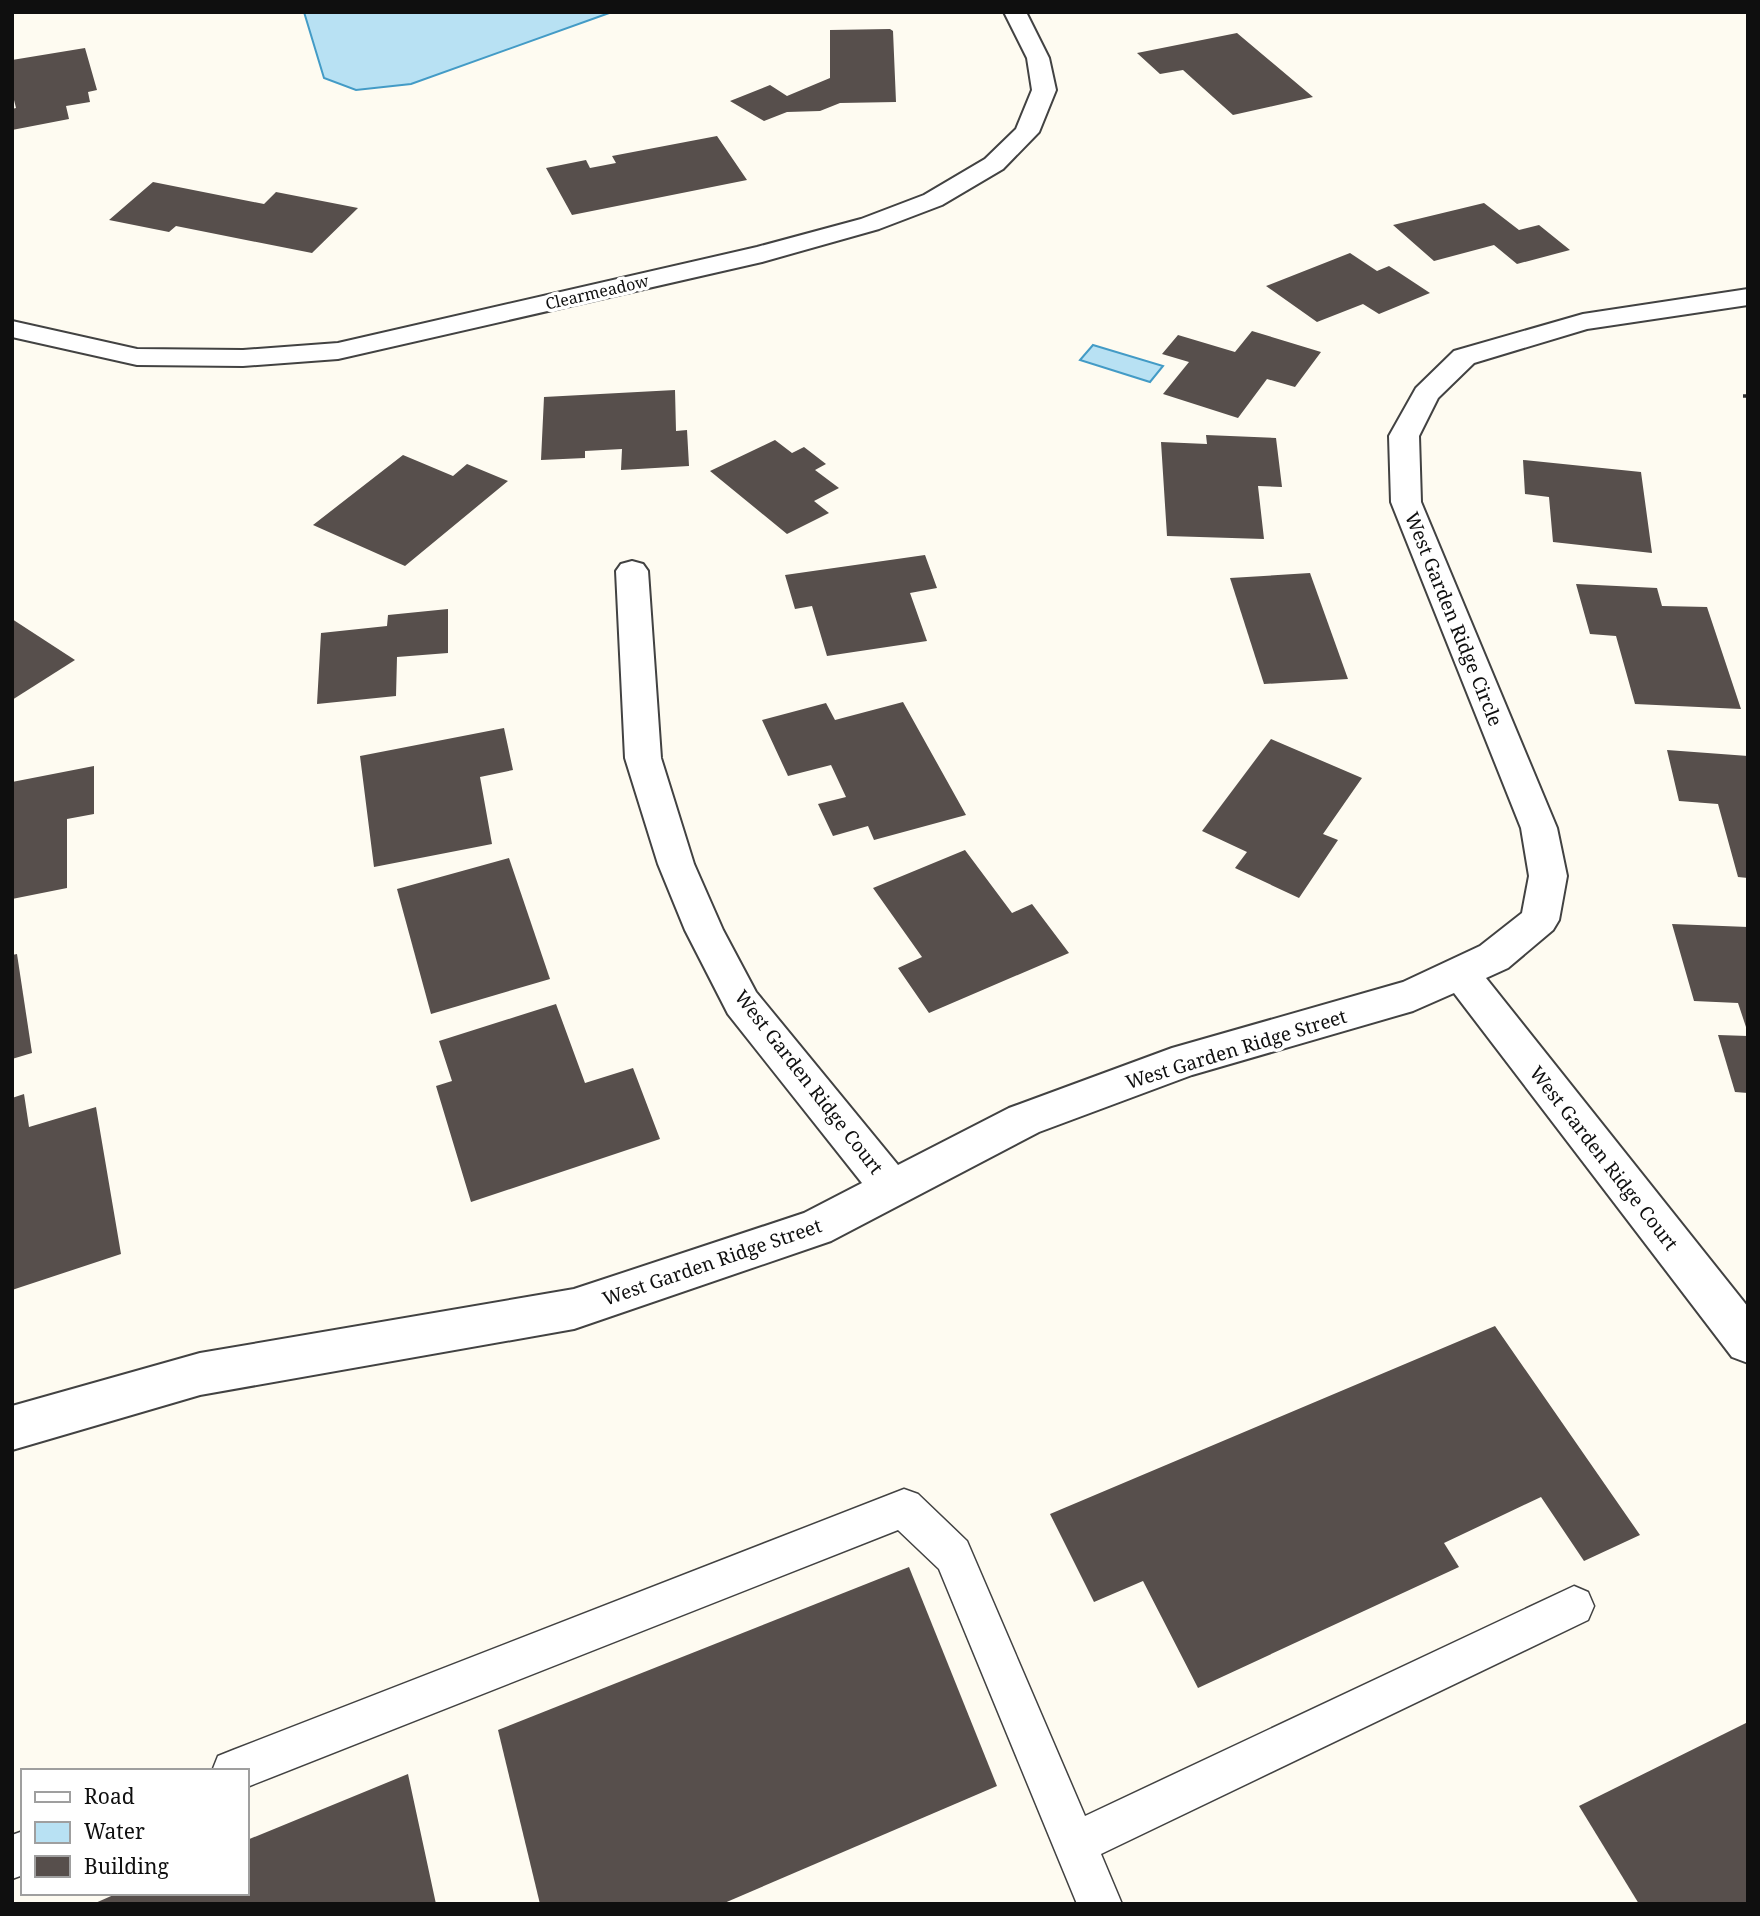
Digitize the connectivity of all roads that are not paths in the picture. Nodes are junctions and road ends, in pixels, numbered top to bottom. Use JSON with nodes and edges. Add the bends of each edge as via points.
{"nodes":[{"id":1,"x":1014,"y":12,"type":"edge"},
{"id":2,"x":1748,"y":297,"type":"edge"},
{"id":3,"x":12,"y":329,"type":"edge"},
{"id":4,"x":632,"y":571,"type":"dead end"},
{"id":5,"x":1460,"y":973,"type":"junction"},
{"id":6,"x":892,"y":1189,"type":"junction"},
{"id":7,"x":1748,"y":1342,"type":"edge"},
{"id":8,"x":12,"y":1428,"type":"edge"},
{"id":9,"x":1574,"y":1606,"type":"dead end"},
{"id":10,"x":238,"y":1769,"type":"edge"},
{"id":11,"x":1075,"y":1844,"type":"junction"},
{"id":12,"x":1100,"y":1904,"type":"edge"}],
"edges":[{"from":1,"to":3,"type":"street","name":"Clearmeadow","via":[[1038,58],[1044,90],[1027,132],[994,164],[933,200],[870,224],[762,254],[338,351],[243,358],[137,357]]},
{"from":2,"to":5,"type":"street","name":"West Garden Ridge Circle","via":[[1583,322],[1464,358],[1426,394],[1404,436],[1406,502],[1539,828],[1548,876],[1540,920],[1494,957]]},
{"from":4,"to":6,"type":"street","name":"West Garden Ridge Court","via":[[643,758],[685,886],[742,1003]]},
{"from":5,"to":6,"type":"street","name":"West Garden Ridge Street","via":[[1413,995],[1186,1060],[1037,1116]]},
{"from":5,"to":7,"type":"street","name":"West Garden Ridge Court"},
{"from":6,"to":8,"type":"street","name":"West Garden Ridge Street","via":[[816,1228],[574,1309],[200,1374]]},
{"from":9,"to":11,"type":"lane"},
{"from":10,"to":11,"type":"lane","via":[[904,1508],[953,1555]]},
{"from":11,"to":12,"type":"lane"}]}
